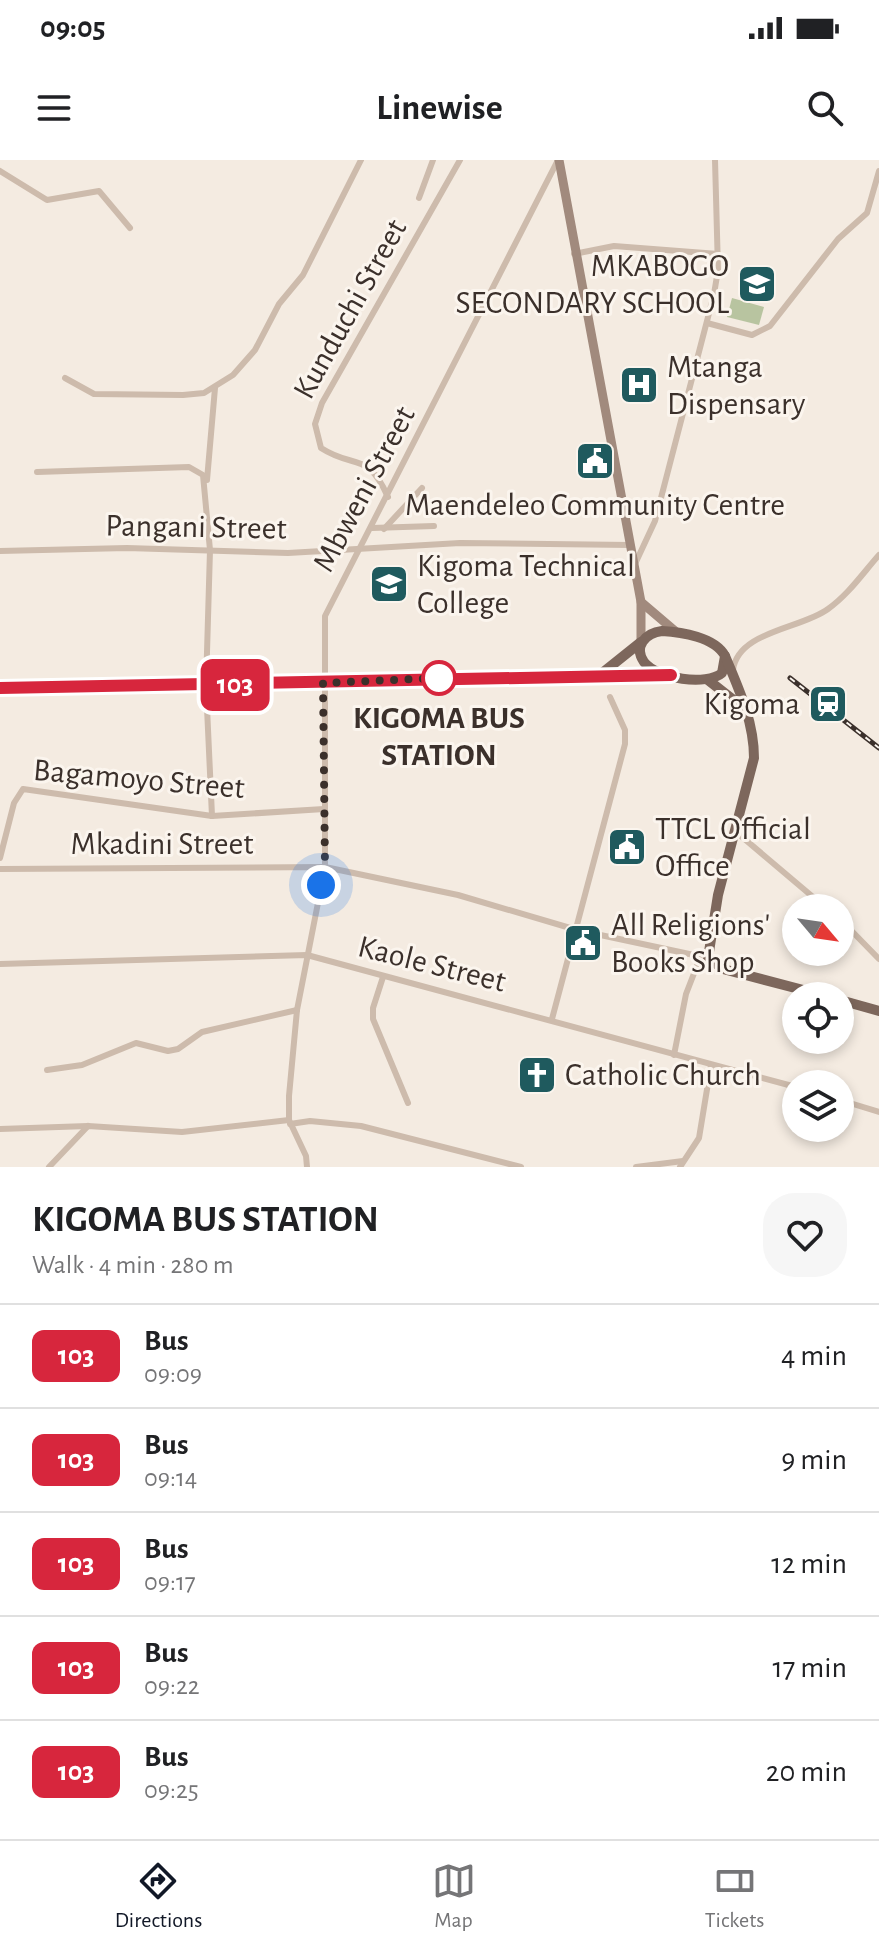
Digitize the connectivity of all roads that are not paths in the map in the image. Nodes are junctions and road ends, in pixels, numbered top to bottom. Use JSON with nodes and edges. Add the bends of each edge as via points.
{"nodes":[{"id":1,"x":361,"y":160,"type":"edge"},
{"id":2,"x":433,"y":160,"type":"edge"},
{"id":3,"x":460,"y":160,"type":"edge"},
{"id":4,"x":557,"y":160,"type":"edge"},
{"id":5,"x":715,"y":160,"type":"edge"},
{"id":6,"x":0,"y":171,"type":"edge"},
{"id":7,"x":879,"y":171,"type":"edge"},
{"id":8,"x":419,"y":198,"type":"dead end"},
{"id":9,"x":130,"y":228,"type":"dead end"},
{"id":10,"x":574,"y":254,"type":"junction"},
{"id":11,"x":718,"y":254,"type":"junction"},
{"id":12,"x":707,"y":323,"type":"junction"},
{"id":13,"x":65,"y":378,"type":"dead end"},
{"id":14,"x":215,"y":388,"type":"junction"},
{"id":15,"x":37,"y":472,"type":"dead end"},
{"id":16,"x":422,"y":488,"type":"dead end"},
{"id":17,"x":206,"y":494,"type":"junction"},
{"id":18,"x":388,"y":497,"type":"junction"},
{"id":19,"x":434,"y":526,"type":"dead end"},
{"id":20,"x":372,"y":528,"type":"junction"},
{"id":21,"x":384,"y":529,"type":"junction"},
{"id":22,"x":630,"y":545,"type":"junction"},
{"id":23,"x":360,"y":548,"type":"junction"},
{"id":24,"x":210,"y":550,"type":"junction"},
{"id":25,"x":0,"y":551,"type":"edge"},
{"id":26,"x":879,"y":555,"type":"edge"},
{"id":27,"x":634,"y":566,"type":"junction"},
{"id":28,"x":641,"y":602,"type":"junction"},
{"id":29,"x":678,"y":633,"type":"junction"},
{"id":30,"x":641,"y":642,"type":"junction"},
{"id":31,"x":725,"y":656,"type":"junction"},
{"id":32,"x":732,"y":673,"type":"junction"},
{"id":33,"x":599,"y":675,"type":"junction"},
{"id":34,"x":671,"y":675,"type":"junction"},
{"id":35,"x":708,"y":680,"type":"junction"},
{"id":36,"x":323,"y":683,"type":"junction"},
{"id":37,"x":206,"y":686,"type":"junction"},
{"id":38,"x":0,"y":688,"type":"edge"},
{"id":39,"x":610,"y":697,"type":"dead end"},
{"id":40,"x":746,"y":710,"type":"junction"},
{"id":41,"x":324,"y":809,"type":"junction"},
{"id":42,"x":212,"y":816,"type":"junction"},
{"id":43,"x":735,"y":831,"type":"junction"},
{"id":44,"x":0,"y":858,"type":"edge"},
{"id":45,"x":325,"y":867,"type":"junction"},
{"id":46,"x":0,"y":869,"type":"edge"},
{"id":47,"x":809,"y":894,"type":"edge"},
{"id":48,"x":577,"y":930,"type":"junction"},
{"id":49,"x":854,"y":933,"type":"edge"},
{"id":50,"x":307,"y":955,"type":"junction"},
{"id":51,"x":704,"y":958,"type":"junction"},
{"id":52,"x":879,"y":959,"type":"edge"},
{"id":53,"x":0,"y":964,"type":"edge"},
{"id":54,"x":383,"y":977,"type":"junction"},
{"id":55,"x":782,"y":984,"type":"edge"},
{"id":56,"x":854,"y":1004,"type":"edge"},
{"id":57,"x":297,"y":1010,"type":"junction"},
{"id":58,"x":879,"y":1011,"type":"edge"},
{"id":59,"x":552,"y":1019,"type":"junction"},
{"id":60,"x":674,"y":1055,"type":"junction"},
{"id":61,"x":711,"y":1065,"type":"junction"},
{"id":62,"x":47,"y":1070,"type":"dead end"},
{"id":63,"x":782,"y":1083,"type":"edge"},
{"id":64,"x":408,"y":1103,"type":"dead end"},
{"id":65,"x":854,"y":1104,"type":"edge"},
{"id":66,"x":879,"y":1112,"type":"edge"},
{"id":67,"x":289,"y":1122,"type":"junction"},
{"id":68,"x":88,"y":1126,"type":"junction"},
{"id":69,"x":0,"y":1129,"type":"edge"},
{"id":70,"x":682,"y":1164,"type":"edge"},
{"id":71,"x":49,"y":1167,"type":"edge"},
{"id":72,"x":307,"y":1167,"type":"edge"},
{"id":73,"x":521,"y":1167,"type":"edge"},
{"id":74,"x":636,"y":1167,"type":"edge"}],
"edges":[{"from":1,"to":14,"type":"street","via":[[303,275],[279,304],[255,350]]},
{"from":2,"to":8,"type":"street"},
{"from":3,"to":18,"type":"street","name":"Kunduchi Street","via":[[333,379],[315,424],[321,448],[366,464],[379,475]]},
{"from":4,"to":10,"type":"street"},
{"from":4,"to":18,"type":"street","name":"Mbweni Street"},
{"from":5,"to":11,"type":"street"},
{"from":6,"to":9,"type":"street","via":[[47,200],[99,191]]},
{"from":7,"to":12,"type":"street","via":[[867,213],[838,239],[770,326],[752,335]]},
{"from":10,"to":11,"type":"street","via":[[614,246],[658,246]]},
{"from":10,"to":22,"type":"street"},
{"from":11,"to":12,"type":"street"},
{"from":12,"to":27,"type":"street","via":[[655,521]]},
{"from":13,"to":14,"type":"street","via":[[94,394],[183,395]]},
{"from":14,"to":17,"type":"street"},
{"from":15,"to":17,"type":"street","via":[[189,467],[203,475]]},
{"from":16,"to":21,"type":"street"},
{"from":17,"to":24,"type":"street"},
{"from":18,"to":20,"type":"street","name":"Mbweni Street"},
{"from":19,"to":21,"type":"street"},
{"from":20,"to":21,"type":"street"},
{"from":20,"to":23,"type":"street","name":"Mbweni Street"},
{"from":22,"to":23,"type":"street","name":"Pangani Street"},
{"from":22,"to":27,"type":"street"},
{"from":23,"to":24,"type":"street","name":"Pangani Street","via":[[288,553]]},
{"from":23,"to":36,"type":"street","name":"Mbweni Street","via":[[325,616]]},
{"from":24,"to":25,"type":"street","name":"Pangani Street"},
{"from":24,"to":37,"type":"street"},
{"from":26,"to":32,"type":"street","via":[[823,612],[746,646],[735,658]]},
{"from":27,"to":28,"type":"street"},
{"from":28,"to":29,"type":"street"},
{"from":28,"to":30,"type":"street"},
{"from":29,"to":30,"type":"main road","via":[[655,632]]},
{"from":29,"to":31,"type":"main road","via":[[714,645]]},
{"from":30,"to":33,"type":"main road"},
{"from":30,"to":34,"type":"main road","via":[[643,661]]},
{"from":31,"to":32,"type":"main road"},
{"from":31,"to":35,"type":"main road","via":[[722,673]]},
{"from":32,"to":40,"type":"main road"},
{"from":33,"to":34,"type":"main road"},
{"from":33,"to":36,"type":"main road"},
{"from":34,"to":35,"type":"main road"},
{"from":35,"to":40,"type":"main road"},
{"from":36,"to":37,"type":"main road"},
{"from":36,"to":41,"type":"street","name":"Mbweni Street"},
{"from":37,"to":38,"type":"main road"},
{"from":37,"to":42,"type":"street"},
{"from":39,"to":48,"type":"street","via":[[625,730],[625,744]]},
{"from":40,"to":43,"type":"main road","via":[[754,758]]},
{"from":41,"to":42,"type":"street","name":"Bagamoyo Street"},
{"from":41,"to":45,"type":"street","name":"Mbweni Street"},
{"from":42,"to":44,"type":"street","name":"Bagamoyo Street","via":[[23,789],[14,803]]},
{"from":43,"to":47,"type":"street"},
{"from":43,"to":51,"type":"main road"},
{"from":45,"to":46,"type":"street","name":"Mkadini Street"},
{"from":45,"to":48,"type":"street","via":[[458,895]]},
{"from":45,"to":50,"type":"street","name":"Mbweni Street"},
{"from":48,"to":51,"type":"street"},
{"from":48,"to":59,"type":"street"},
{"from":49,"to":52,"type":"street"},
{"from":50,"to":53,"type":"street","name":"Kaole Street"},
{"from":50,"to":54,"type":"street","name":"Kaole Street"},
{"from":50,"to":57,"type":"street","name":"Mbweni Street"},
{"from":51,"to":55,"type":"main road","via":[[723,969]]},
{"from":51,"to":60,"type":"street","via":[[686,994]]},
{"from":54,"to":59,"type":"street","name":"Kaole Street"},
{"from":54,"to":64,"type":"street","via":[[373,1019]]},
{"from":56,"to":58,"type":"main road"},
{"from":57,"to":62,"type":"street","via":[[202,1032],[178,1049],[136,1043],[82,1065]]},
{"from":57,"to":67,"type":"street","name":"Mbweni Street"},
{"from":59,"to":60,"type":"street","name":"Kaole Street"},
{"from":60,"to":61,"type":"street","name":"Kaole Street"},
{"from":61,"to":63,"type":"street","name":"Kaole Street"},
{"from":61,"to":70,"type":"street","via":[[699,1138]]},
{"from":65,"to":66,"type":"street"},
{"from":67,"to":68,"type":"street","via":[[182,1132]]},
{"from":67,"to":72,"type":"street","name":"Mbweni Street"},
{"from":67,"to":73,"type":"street","via":[[361,1126]]},
{"from":68,"to":69,"type":"street"},
{"from":68,"to":71,"type":"street"},
{"from":70,"to":74,"type":"street"}]}
